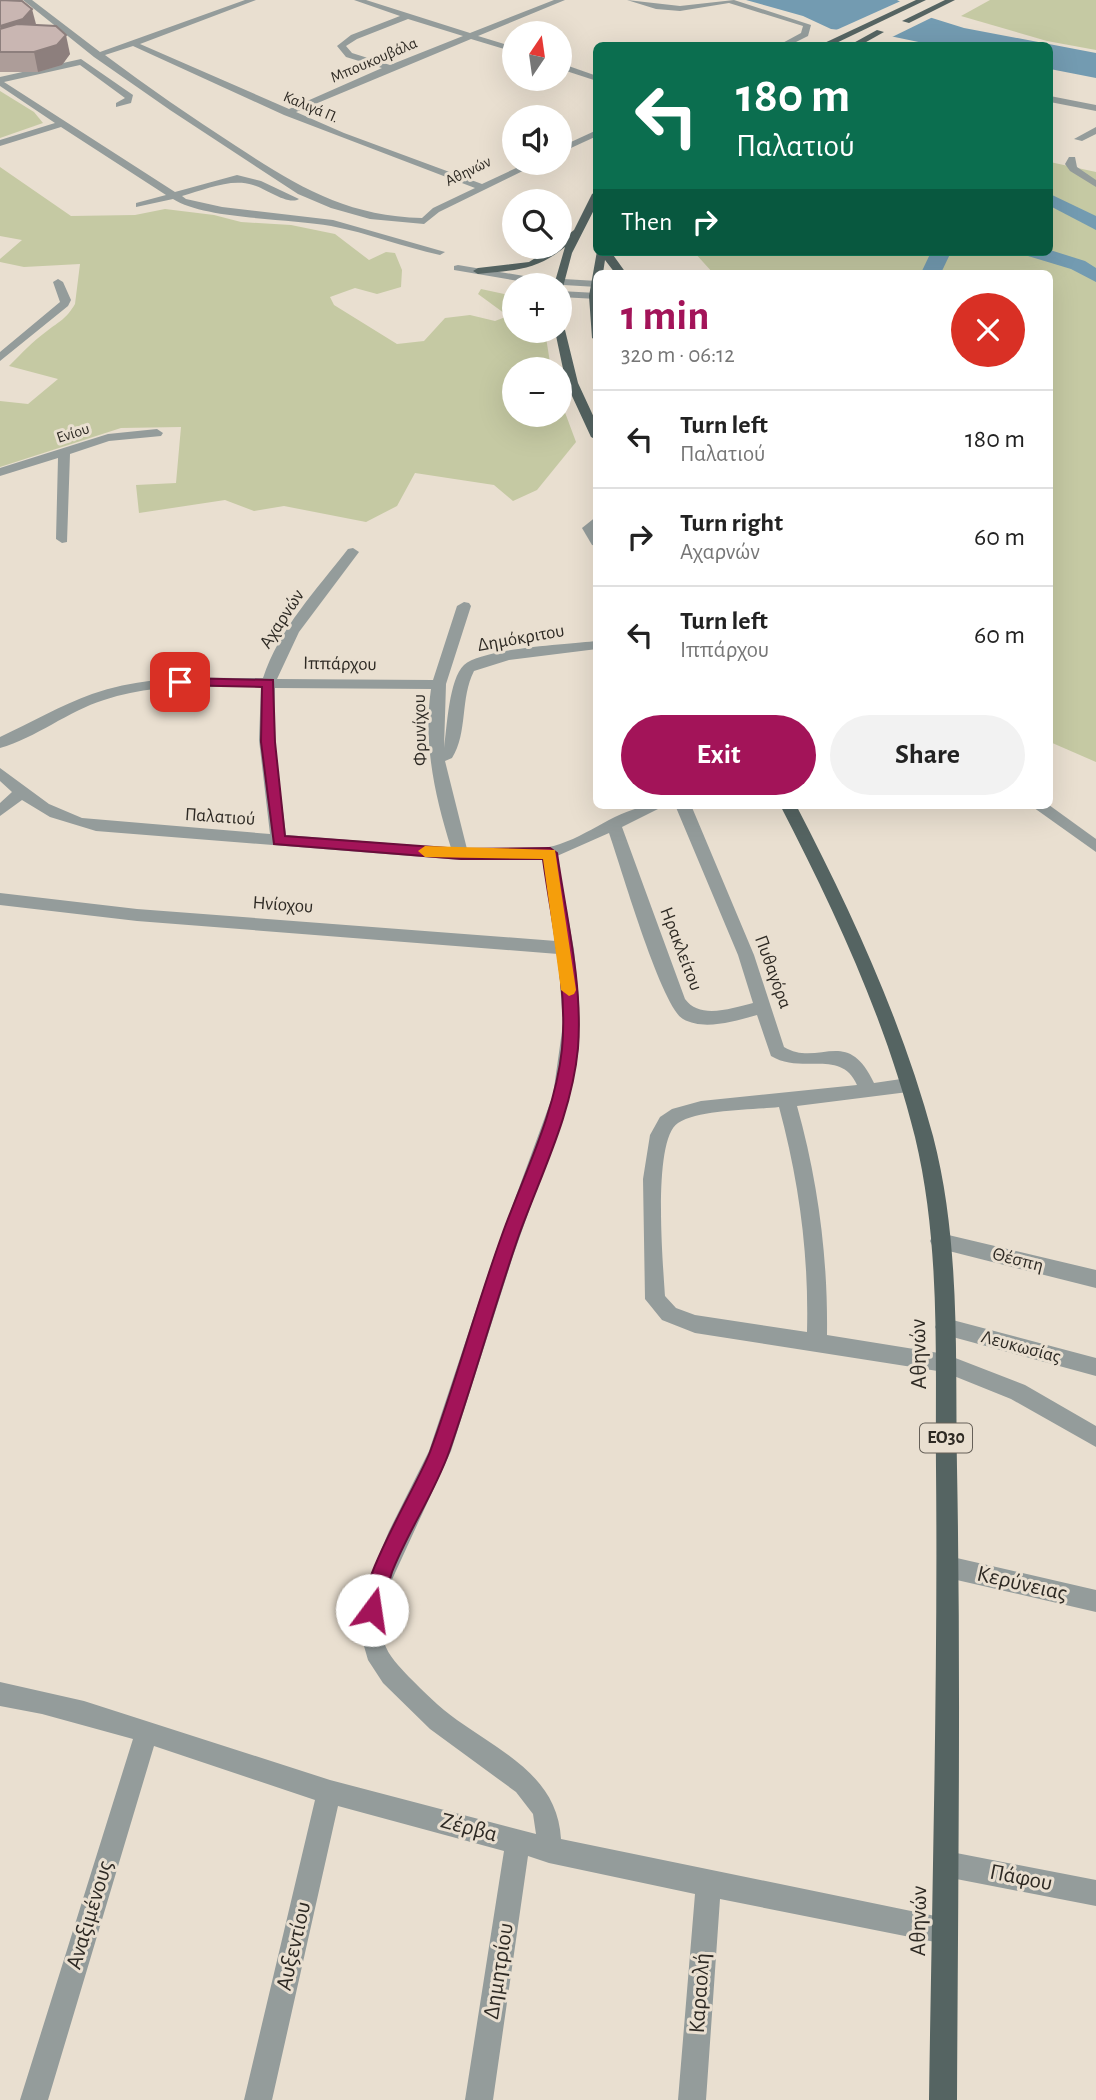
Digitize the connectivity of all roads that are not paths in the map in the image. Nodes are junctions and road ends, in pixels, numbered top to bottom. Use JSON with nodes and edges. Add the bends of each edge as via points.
{"nodes":[{"id":1,"x":27,"y":0,"type":"edge"},
{"id":2,"x":252,"y":0,"type":"edge"},
{"id":3,"x":358,"y":0,"type":"edge"},
{"id":4,"x":561,"y":0,"type":"edge"},
{"id":5,"x":631,"y":0,"type":"edge"},
{"id":6,"x":951,"y":0,"type":"edge"},
{"id":7,"x":728,"y":1,"type":"edge"},
{"id":8,"x":919,"y":1,"type":"edge"},
{"id":9,"x":408,"y":16,"type":"junction"},
{"id":10,"x":900,"y":23,"type":"dead end"},
{"id":11,"x":889,"y":28,"type":"dead end"},
{"id":12,"x":471,"y":35,"type":"junction"},
{"id":13,"x":788,"y":42,"type":"edge"},
{"id":14,"x":830,"y":42,"type":"edge"},
{"id":15,"x":859,"y":42,"type":"edge"},
{"id":16,"x":134,"y":44,"type":"junction"},
{"id":17,"x":502,"y":46,"type":"edge"},
{"id":18,"x":97,"y":55,"type":"junction"},
{"id":19,"x":390,"y":68,"type":"junction"},
{"id":20,"x":572,"y":70,"type":"edge"},
{"id":21,"x":593,"y":78,"type":"edge"},
{"id":22,"x":0,"y":82,"type":"edge"},
{"id":23,"x":1053,"y":100,"type":"edge"},
{"id":24,"x":119,"y":105,"type":"dead end"},
{"id":25,"x":1096,"y":108,"type":"edge"},
{"id":26,"x":287,"y":113,"type":"junction"},
{"id":27,"x":62,"y":124,"type":"junction"},
{"id":28,"x":1096,"y":130,"type":"edge"},
{"id":29,"x":593,"y":135,"type":"edge"},
{"id":30,"x":1079,"y":139,"type":"dead end"},
{"id":31,"x":0,"y":143,"type":"edge"},
{"id":32,"x":572,"y":144,"type":"edge"},
{"id":33,"x":1072,"y":159,"type":"dead end"},
{"id":34,"x":508,"y":175,"type":"edge"},
{"id":35,"x":1096,"y":184,"type":"edge"},
{"id":36,"x":481,"y":187,"type":"junction"},
{"id":37,"x":173,"y":195,"type":"junction"},
{"id":38,"x":593,"y":202,"type":"edge"},
{"id":39,"x":139,"y":205,"type":"dead end"},
{"id":40,"x":424,"y":222,"type":"junction"},
{"id":41,"x":333,"y":223,"type":"junction"},
{"id":42,"x":577,"y":232,"type":"junction"},
{"id":43,"x":440,"y":252,"type":"junction"},
{"id":44,"x":607,"y":256,"type":"edge"},
{"id":45,"x":458,"y":268,"type":"junction"},
{"id":46,"x":618,"y":270,"type":"edge"},
{"id":47,"x":478,"y":271,"type":"junction"},
{"id":48,"x":563,"y":273,"type":"edge"},
{"id":49,"x":502,"y":275,"type":"edge"},
{"id":50,"x":58,"y":282,"type":"dead end"},
{"id":51,"x":502,"y":283,"type":"edge"},
{"id":52,"x":572,"y":283,"type":"edge"},
{"id":53,"x":593,"y":284,"type":"edge"},
{"id":54,"x":572,"y":295,"type":"edge"},
{"id":55,"x":593,"y":296,"type":"edge"},
{"id":56,"x":562,"y":343,"type":"edge"},
{"id":57,"x":0,"y":358,"type":"edge"},
{"id":58,"x":593,"y":428,"type":"edge"},
{"id":59,"x":157,"y":433,"type":"dead end"},
{"id":60,"x":64,"y":453,"type":"junction"},
{"id":61,"x":0,"y":472,"type":"edge"},
{"id":62,"x":593,"y":521,"type":"edge"},
{"id":63,"x":593,"y":536,"type":"edge"},
{"id":64,"x":62,"y":539,"type":"dead end"},
{"id":65,"x":352,"y":552,"type":"dead end"},
{"id":66,"x":464,"y":606,"type":"dead end"},
{"id":67,"x":593,"y":645,"type":"edge"},
{"id":68,"x":269,"y":682,"type":"junction"},
{"id":69,"x":439,"y":685,"type":"junction"},
{"id":70,"x":0,"y":743,"type":"edge"},
{"id":71,"x":437,"y":758,"type":"junction"},
{"id":72,"x":0,"y":774,"type":"edge"},
{"id":73,"x":21,"y":793,"type":"junction"},
{"id":74,"x":645,"y":809,"type":"edge"},
{"id":75,"x":684,"y":809,"type":"edge"},
{"id":76,"x":791,"y":809,"type":"edge"},
{"id":77,"x":1044,"y":809,"type":"edge"},
{"id":78,"x":0,"y":811,"type":"edge"},
{"id":79,"x":613,"y":824,"type":"junction"},
{"id":80,"x":279,"y":841,"type":"junction"},
{"id":81,"x":1096,"y":847,"type":"edge"},
{"id":82,"x":550,"y":853,"type":"junction"},
{"id":83,"x":461,"y":854,"type":"junction"},
{"id":84,"x":0,"y":899,"type":"edge"},
{"id":85,"x":564,"y":948,"type":"junction"},
{"id":86,"x":764,"y":1007,"type":"junction"},
{"id":87,"x":908,"y":1084,"type":"junction"},
{"id":88,"x":869,"y":1091,"type":"junction"},
{"id":89,"x":786,"y":1100,"type":"junction"},
{"id":90,"x":940,"y":1241,"type":"junction"},
{"id":91,"x":1096,"y":1279,"type":"edge"},
{"id":92,"x":945,"y":1327,"type":"junction"},
{"id":93,"x":817,"y":1342,"type":"junction"},
{"id":94,"x":945,"y":1363,"type":"junction"},
{"id":95,"x":1096,"y":1367,"type":"edge"},
{"id":96,"x":1096,"y":1437,"type":"edge"},
{"id":97,"x":948,"y":1567,"type":"junction"},
{"id":98,"x":1096,"y":1601,"type":"edge"},
{"id":99,"x":0,"y":1694,"type":"edge"},
{"id":100,"x":147,"y":1731,"type":"junction"},
{"id":101,"x":329,"y":1792,"type":"junction"},
{"id":102,"x":518,"y":1841,"type":"junction"},
{"id":103,"x":549,"y":1851,"type":"junction"},
{"id":104,"x":946,"y":1864,"type":"junction"},
{"id":105,"x":708,"y":1885,"type":"junction"},
{"id":106,"x":1096,"y":1893,"type":"edge"},
{"id":107,"x":945,"y":1931,"type":"junction"},
{"id":108,"x":34,"y":2100,"type":"edge"},
{"id":109,"x":258,"y":2100,"type":"edge"},
{"id":110,"x":479,"y":2100,"type":"edge"},
{"id":111,"x":692,"y":2100,"type":"edge"},
{"id":112,"x":943,"y":2100,"type":"edge"}],
"edges":[{"from":1,"to":18,"type":"street"},
{"from":2,"to":16,"type":"street"},
{"from":3,"to":9,"type":"street","name":"Μπουκουβάλα"},
{"from":4,"to":12,"type":"street","name":"Μπουκουβάλα"},
{"from":5,"to":7,"type":"street","via":[[674,10]]},
{"from":6,"to":10,"type":"main road"},
{"from":7,"to":13,"type":"street","via":[[807,25],[807,32]]},
{"from":8,"to":14,"type":"main road"},
{"from":9,"to":12,"type":"street","name":"Μπουκουβάλα"},
{"from":9,"to":19,"type":"street","via":[[341,46],[349,55]]},
{"from":11,"to":15,"type":"main road"},
{"from":12,"to":17,"type":"street","name":"Μπουκουβάλα"},
{"from":12,"to":19,"type":"street","name":"Μπουκουβάλα"},
{"from":16,"to":18,"type":"street"},
{"from":16,"to":26,"type":"street","name":"Καλιγά Π."},
{"from":18,"to":40,"type":"street","via":[[309,195],[400,222]]},
{"from":19,"to":26,"type":"street","name":"Μπουκουβάλα"},
{"from":20,"to":21,"type":"street"},
{"from":22,"to":24,"type":"street","via":[[81,62],[130,96]]},
{"from":22,"to":27,"type":"street"},
{"from":23,"to":25,"type":"street"},
{"from":26,"to":36,"type":"street","name":"Καλιγά Π."},
{"from":27,"to":31,"type":"street"},
{"from":27,"to":37,"type":"street"},
{"from":28,"to":30,"type":"street"},
{"from":29,"to":32,"type":"street"},
{"from":33,"to":35,"type":"street","via":[[1073,169]]},
{"from":34,"to":36,"type":"street","name":"Αθηνών"},
{"from":36,"to":40,"type":"street","name":"Αθηνών","via":[[436,210]]},
{"from":37,"to":39,"type":"street"},
{"from":37,"to":41,"type":"street","via":[[222,210]]},
{"from":37,"to":41,"type":"street","via":[[244,179],[305,205]]},
{"from":38,"to":42,"type":"main road"},
{"from":40,"to":43,"type":"street"},
{"from":41,"to":43,"type":"street"},
{"from":42,"to":47,"type":"main road","via":[[531,265]]},
{"from":42,"to":48,"type":"main road"},
{"from":43,"to":45,"type":"street"},
{"from":44,"to":46,"type":"main road"},
{"from":45,"to":47,"type":"street"},
{"from":45,"to":51,"type":"street"},
{"from":47,"to":49,"type":"street"},
{"from":50,"to":57,"type":"street","via":[[64,304]]},
{"from":52,"to":53,"type":"street"},
{"from":54,"to":55,"type":"street"},
{"from":56,"to":58,"type":"main road","via":[[572,383]]},
{"from":59,"to":60,"type":"street","name":"Ενίου","via":[[119,436]]},
{"from":60,"to":61,"type":"street","name":"Ενίου"},
{"from":60,"to":64,"type":"street"},
{"from":62,"to":63,"type":"street","via":[[588,528]]},
{"from":65,"to":68,"type":"street","name":"Αχαρνών","via":[[289,640]]},
{"from":66,"to":69,"type":"street","name":"Φρυνίχου"},
{"from":67,"to":71,"type":"street","name":"Δημόκριτου","via":[[473,665],[464,681],[450,750]]},
{"from":68,"to":69,"type":"street","name":"Ιππάρχου"},
{"from":68,"to":70,"type":"street","name":"Ιππάρχου","via":[[180,682],[118,690]]},
{"from":68,"to":80,"type":"street","name":"Αχαρνών","via":[[268,742]]},
{"from":69,"to":71,"type":"street","name":"Φρυνίχου"},
{"from":71,"to":83,"type":"street","name":"Φρυνίχου"},
{"from":72,"to":73,"type":"street","name":"Παλατιού"},
{"from":73,"to":78,"type":"street"},
{"from":73,"to":80,"type":"street","name":"Παλατιού","via":[[58,817],[96,826]]},
{"from":74,"to":79,"type":"street","name":"Παλατιού"},
{"from":75,"to":86,"type":"street","name":"Πυθαγόρα"},
{"from":76,"to":87,"type":"main road","name":"Αθηνών","number":"ΕΟ30","via":[[885,1014]]},
{"from":77,"to":81,"type":"street"},
{"from":79,"to":82,"type":"street","name":"Παλατιού"},
{"from":79,"to":86,"type":"street","name":"Ηρακλείτου","via":[[682,1009],[700,1018]]},
{"from":80,"to":83,"type":"street","name":"Παλατιού"},
{"from":82,"to":83,"type":"street","name":"Παλατιού"},
{"from":82,"to":85,"type":"street"},
{"from":84,"to":85,"type":"street","name":"Ηνίοχου","via":[[137,915]]},
{"from":85,"to":103,"type":"street","via":[[571,1023],[566,1082],[439,1454],[377,1585],[371,1636],[376,1654],[414,1699],[530,1790],[547,1819]]},
{"from":86,"to":88,"type":"street","name":"Πυθαγόρα","via":[[782,1056],[850,1062]]},
{"from":87,"to":88,"type":"street"},
{"from":87,"to":90,"type":"main road","name":"Αθηνών","number":"ΕΟ30","via":[[930,1161]]},
{"from":88,"to":89,"type":"street"},
{"from":89,"to":93,"type":"street","via":[[810,1195],[819,1291]]},
{"from":89,"to":93,"type":"street","via":[[701,1108],[665,1122],[653,1170],[655,1299],[669,1314],[695,1324]]},
{"from":90,"to":91,"type":"street","name":"Θέσπη"},
{"from":90,"to":92,"type":"main road","name":"Αθηνών","number":"ΕΟ30"},
{"from":92,"to":94,"type":"main road","name":"Αθηνών","number":"ΕΟ30"},
{"from":92,"to":95,"type":"street","name":"Λευκωσίας"},
{"from":93,"to":94,"type":"street"},
{"from":94,"to":96,"type":"street","via":[[1018,1392]]},
{"from":94,"to":97,"type":"main road","name":"Αθηνών","number":"ΕΟ30"},
{"from":97,"to":98,"type":"street","name":"Κερύνειας"},
{"from":97,"to":104,"type":"main road","name":"Αθηνών","number":"ΕΟ30"},
{"from":99,"to":100,"type":"street","name":"Ζέρβα"},
{"from":100,"to":101,"type":"street","name":"Ζέρβα"},
{"from":100,"to":108,"type":"street","name":"Αναξιμένους"},
{"from":101,"to":102,"type":"street","name":"Ζέρβα"},
{"from":101,"to":109,"type":"street","name":"Αυξεντίου"},
{"from":102,"to":103,"type":"street","name":"Ζέρβα"},
{"from":102,"to":110,"type":"street","name":"Δημητρίου"},
{"from":103,"to":105,"type":"street","name":"Ζέρβα"},
{"from":104,"to":106,"type":"street","name":"Πάφου"},
{"from":104,"to":107,"type":"main road","name":"Αθηνών","number":"ΕΟ30"},
{"from":105,"to":107,"type":"street","name":"Ζέρβα"},
{"from":105,"to":111,"type":"street","name":"Καραολή"},
{"from":107,"to":112,"type":"main road","name":"Αθηνών","number":"ΕΟ30"}]}
